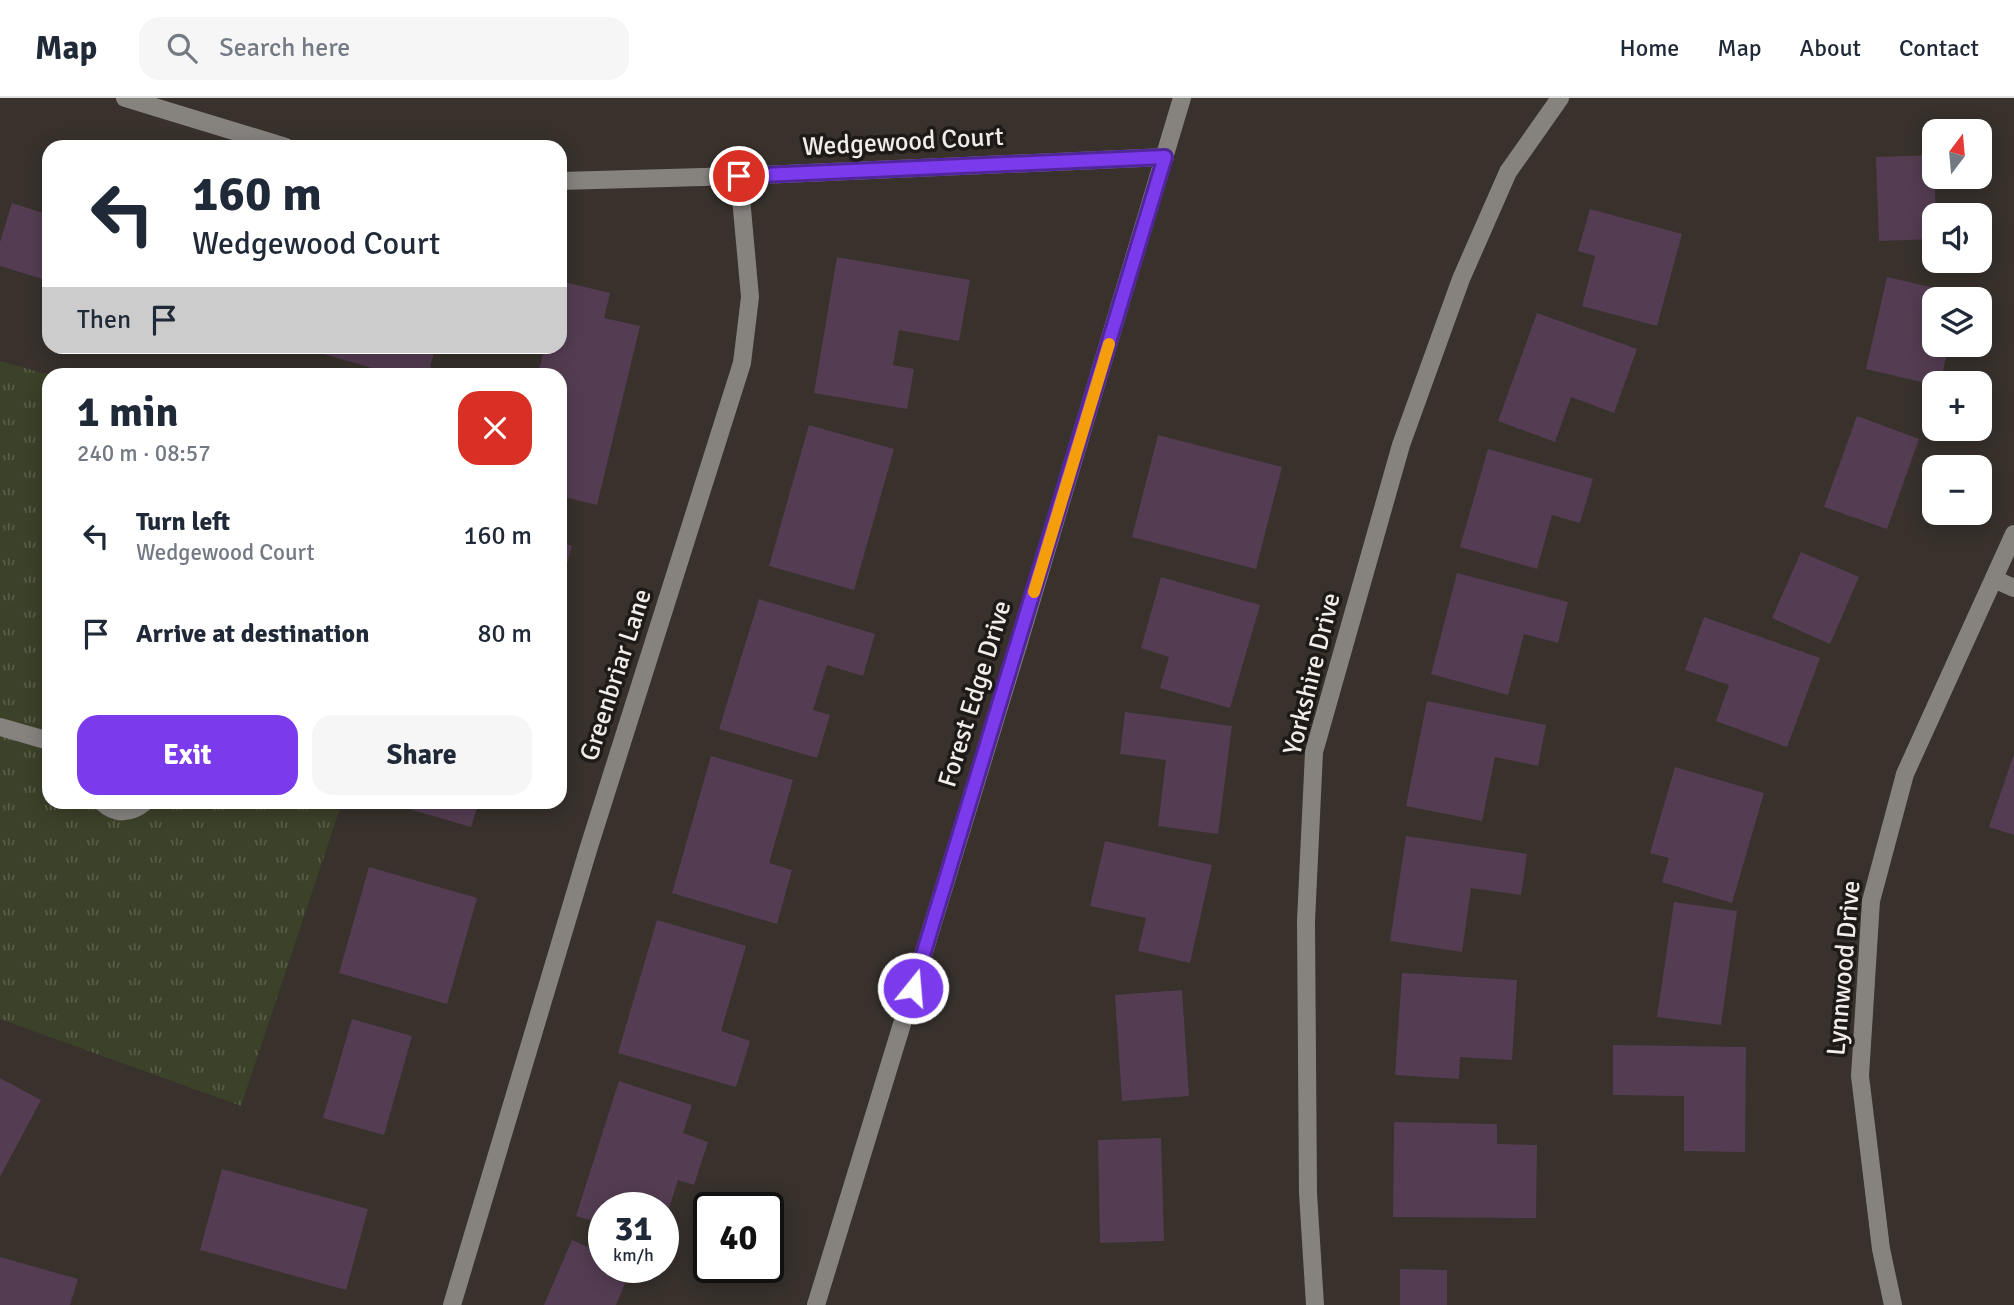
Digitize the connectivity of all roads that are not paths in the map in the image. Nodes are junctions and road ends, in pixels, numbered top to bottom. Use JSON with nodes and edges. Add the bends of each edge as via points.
{"nodes":[{"id":1,"x":125,"y":98,"type":"edge"},
{"id":2,"x":1181,"y":98,"type":"edge"},
{"id":3,"x":1560,"y":98,"type":"edge"},
{"id":4,"x":263,"y":140,"type":"edge"},
{"id":5,"x":1165,"y":157,"type":"junction"},
{"id":6,"x":739,"y":176,"type":"junction"},
{"id":7,"x":567,"y":181,"type":"edge"},
{"id":8,"x":2014,"y":534,"type":"edge"},
{"id":9,"x":1994,"y":579,"type":"junction"},
{"id":10,"x":2014,"y":588,"type":"edge"},
{"id":11,"x":0,"y":727,"type":"edge"},
{"id":12,"x":42,"y":739,"type":"edge"},
{"id":13,"x":112,"y":809,"type":"edge"},
{"id":14,"x":134,"y":809,"type":"edge"},
{"id":15,"x":452,"y":1305,"type":"edge"},
{"id":16,"x":816,"y":1305,"type":"edge"},
{"id":17,"x":1315,"y":1305,"type":"edge"},
{"id":18,"x":1893,"y":1305,"type":"edge"}],
"edges":[{"from":1,"to":4,"type":"street"},
{"from":2,"to":5,"type":"street","name":"Forest Edge Drive"},
{"from":3,"to":17,"type":"street","name":"Yorkshire Drive","via":[[1508,172],[1461,279],[1401,445],[1314,752],[1306,921],[1308,1193]]},
{"from":5,"to":6,"type":"street","name":"Wedgewood Court"},
{"from":5,"to":16,"type":"street","name":"Forest Edge Drive"},
{"from":6,"to":7,"type":"street","name":"Wedgewood Court"},
{"from":6,"to":15,"type":"street","name":"Greenbriar Lane","via":[[750,298],[742,363],[588,850]]},
{"from":8,"to":9,"type":"street","name":"Lynnwood Drive"},
{"from":9,"to":10,"type":"street"},
{"from":9,"to":18,"type":"street","name":"Lynnwood Drive","via":[[1905,774],[1871,901],[1860,1076],[1881,1249]]},
{"from":11,"to":12,"type":"street"},
{"from":13,"to":14,"type":"street"}]}
